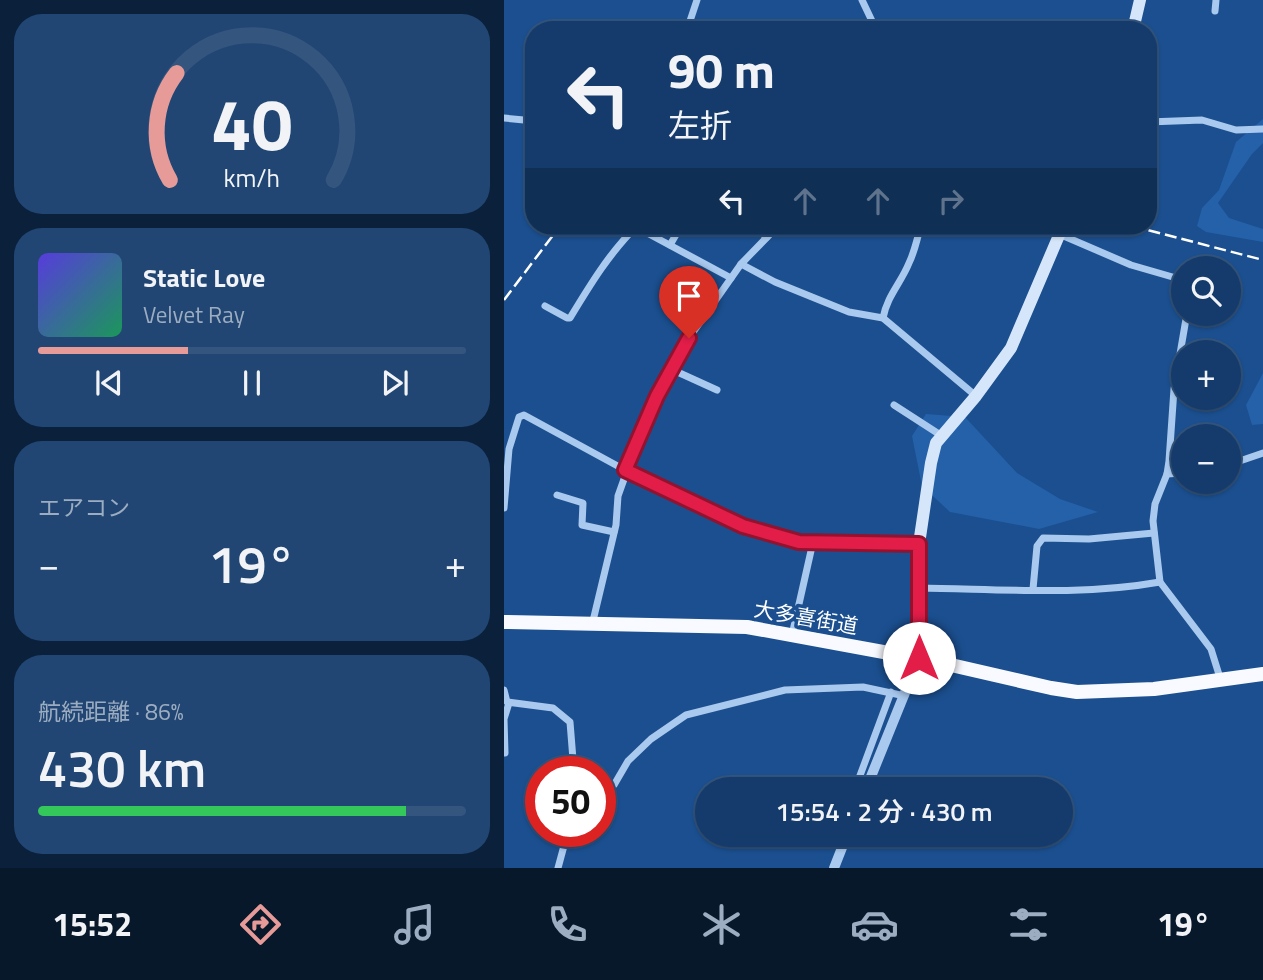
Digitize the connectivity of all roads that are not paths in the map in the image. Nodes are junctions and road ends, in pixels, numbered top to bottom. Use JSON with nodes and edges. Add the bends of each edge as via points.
{"nodes":[{"id":1,"x":697,"y":0,"type":"edge"},
{"id":2,"x":862,"y":0,"type":"edge"},
{"id":3,"x":1140,"y":0,"type":"edge"},
{"id":4,"x":1216,"y":0,"type":"edge"},
{"id":5,"x":1214,"y":11,"type":"dead end"},
{"id":6,"x":690,"y":21,"type":"edge"},
{"id":7,"x":872,"y":21,"type":"edge"},
{"id":8,"x":1135,"y":21,"type":"edge"},
{"id":9,"x":504,"y":118,"type":"edge"},
{"id":10,"x":524,"y":120,"type":"dead end"},
{"id":11,"x":1157,"y":122,"type":"edge"},
{"id":12,"x":1263,"y":129,"type":"edge"},
{"id":13,"x":626,"y":235,"type":"edge"},
{"id":14,"x":653,"y":235,"type":"edge"},
{"id":15,"x":676,"y":235,"type":"edge"},
{"id":16,"x":764,"y":235,"type":"edge"},
{"id":17,"x":918,"y":235,"type":"edge"},
{"id":18,"x":1059,"y":235,"type":"edge"},
{"id":19,"x":1071,"y":235,"type":"edge"},
{"id":20,"x":767,"y":237,"type":"joint"},
{"id":21,"x":670,"y":244,"type":"junction"},
{"id":22,"x":741,"y":264,"type":"junction"},
{"id":23,"x":1171,"y":277,"type":"edge"},
{"id":24,"x":731,"y":278,"type":"junction"},
{"id":25,"x":545,"y":306,"type":"dead end"},
{"id":26,"x":883,"y":318,"type":"junction"},
{"id":27,"x":1185,"y":326,"type":"edge"},
{"id":28,"x":673,"y":370,"type":"junction"},
{"id":29,"x":717,"y":390,"type":"dead end"},
{"id":30,"x":976,"y":396,"type":"junction"},
{"id":31,"x":894,"y":405,"type":"dead end"},
{"id":32,"x":942,"y":436,"type":"junction"},
{"id":33,"x":504,"y":440,"type":"edge"},
{"id":34,"x":509,"y":449,"type":"junction"},
{"id":35,"x":1263,"y":453,"type":"edge"},
{"id":36,"x":1241,"y":461,"type":"edge"},
{"id":37,"x":625,"y":470,"type":"junction"},
{"id":38,"x":1167,"y":474,"type":"junction"},
{"id":39,"x":1171,"y":474,"type":"edge"},
{"id":40,"x":557,"y":495,"type":"dead end"},
{"id":41,"x":504,"y":508,"type":"edge"},
{"id":42,"x":614,"y":532,"type":"junction"},
{"id":43,"x":1154,"y":533,"type":"junction"},
{"id":44,"x":813,"y":542,"type":"junction"},
{"id":45,"x":919,"y":544,"type":"junction"},
{"id":46,"x":1160,"y":582,"type":"junction"},
{"id":47,"x":919,"y":588,"type":"junction"},
{"id":48,"x":1033,"y":589,"type":"junction"},
{"id":49,"x":504,"y":622,"type":"edge"},
{"id":50,"x":592,"y":625,"type":"junction"},
{"id":51,"x":792,"y":635,"type":"junction"},
{"id":52,"x":919,"y":658,"type":"junction"},
{"id":53,"x":1263,"y":674,"type":"edge"},
{"id":54,"x":1221,"y":681,"type":"junction"},
{"id":55,"x":504,"y":690,"type":"edge"},
{"id":56,"x":891,"y":692,"type":"junction"},
{"id":57,"x":905,"y":696,"type":"junction"},
{"id":58,"x":509,"y":703,"type":"junction"},
{"id":59,"x":505,"y":753,"type":"edge"},
{"id":60,"x":573,"y":756,"type":"edge"},
{"id":61,"x":859,"y":777,"type":"edge"},
{"id":62,"x":871,"y":777,"type":"edge"},
{"id":63,"x":616,"y":782,"type":"edge"},
{"id":64,"x":564,"y":847,"type":"edge"},
{"id":65,"x":842,"y":847,"type":"edge"},
{"id":66,"x":558,"y":868,"type":"edge"},
{"id":67,"x":834,"y":868,"type":"edge"}],
"edges":[{"from":1,"to":6,"type":"street"},
{"from":2,"to":7,"type":"street"},
{"from":3,"to":8,"type":"main road"},
{"from":4,"to":5,"type":"street"},
{"from":9,"to":10,"type":"street"},
{"from":11,"to":12,"type":"street","via":[[1202,120],[1236,131]]},
{"from":13,"to":25,"type":"street","via":[[570,317]]},
{"from":14,"to":21,"type":"street"},
{"from":15,"to":21,"type":"street"},
{"from":16,"to":20,"type":"street"},
{"from":17,"to":26,"type":"street"},
{"from":18,"to":30,"type":"main road","via":[[1012,348]]},
{"from":19,"to":23,"type":"street","via":[[1131,265]]},
{"from":20,"to":22,"type":"street"},
{"from":21,"to":24,"type":"street"},
{"from":22,"to":24,"type":"street"},
{"from":22,"to":26,"type":"street","via":[[849,313]]},
{"from":24,"to":28,"type":"street","via":[[689,338]]},
{"from":26,"to":30,"type":"street"},
{"from":27,"to":38,"type":"street"},
{"from":28,"to":29,"type":"street"},
{"from":28,"to":37,"type":"street","via":[[652,405]]},
{"from":30,"to":32,"type":"main road"},
{"from":31,"to":32,"type":"street"},
{"from":32,"to":45,"type":"main road","via":[[931,463]]},
{"from":33,"to":34,"type":"street"},
{"from":34,"to":37,"type":"street","via":[[519,417],[524,415]]},
{"from":34,"to":41,"type":"street"},
{"from":35,"to":36,"type":"street"},
{"from":37,"to":42,"type":"street"},
{"from":37,"to":44,"type":"street","via":[[743,526]]},
{"from":38,"to":39,"type":"street"},
{"from":38,"to":43,"type":"street","via":[[1155,504]]},
{"from":40,"to":42,"type":"street","via":[[583,503],[582,525]]},
{"from":42,"to":50,"type":"street"},
{"from":43,"to":46,"type":"street"},
{"from":43,"to":48,"type":"street","via":[[1043,538]]},
{"from":44,"to":45,"type":"street"},
{"from":44,"to":51,"type":"street"},
{"from":45,"to":47,"type":"main road"},
{"from":46,"to":48,"type":"street","via":[[1091,590]]},
{"from":46,"to":54,"type":"street","via":[[1210,649]]},
{"from":47,"to":48,"type":"street"},
{"from":47,"to":52,"type":"main road"},
{"from":49,"to":50,"type":"highway","name":"大多喜街道"},
{"from":50,"to":51,"type":"highway","name":"大多喜街道","via":[[736,627]]},
{"from":51,"to":52,"type":"highway","name":"大多喜街道"},
{"from":52,"to":54,"type":"highway","name":"大多喜街道","via":[[1077,692]]},
{"from":52,"to":57,"type":"street"},
{"from":53,"to":54,"type":"highway","name":"大多喜街道"},
{"from":55,"to":58,"type":"street"},
{"from":56,"to":57,"type":"street"},
{"from":56,"to":61,"type":"street"},
{"from":56,"to":63,"type":"street","via":[[863,687],[785,690],[686,715],[651,739],[628,761]]},
{"from":57,"to":62,"type":"street"},
{"from":58,"to":59,"type":"street","via":[[504,719]]},
{"from":58,"to":60,"type":"street","via":[[553,708],[570,722]]},
{"from":64,"to":66,"type":"street"},
{"from":65,"to":67,"type":"street"}]}
